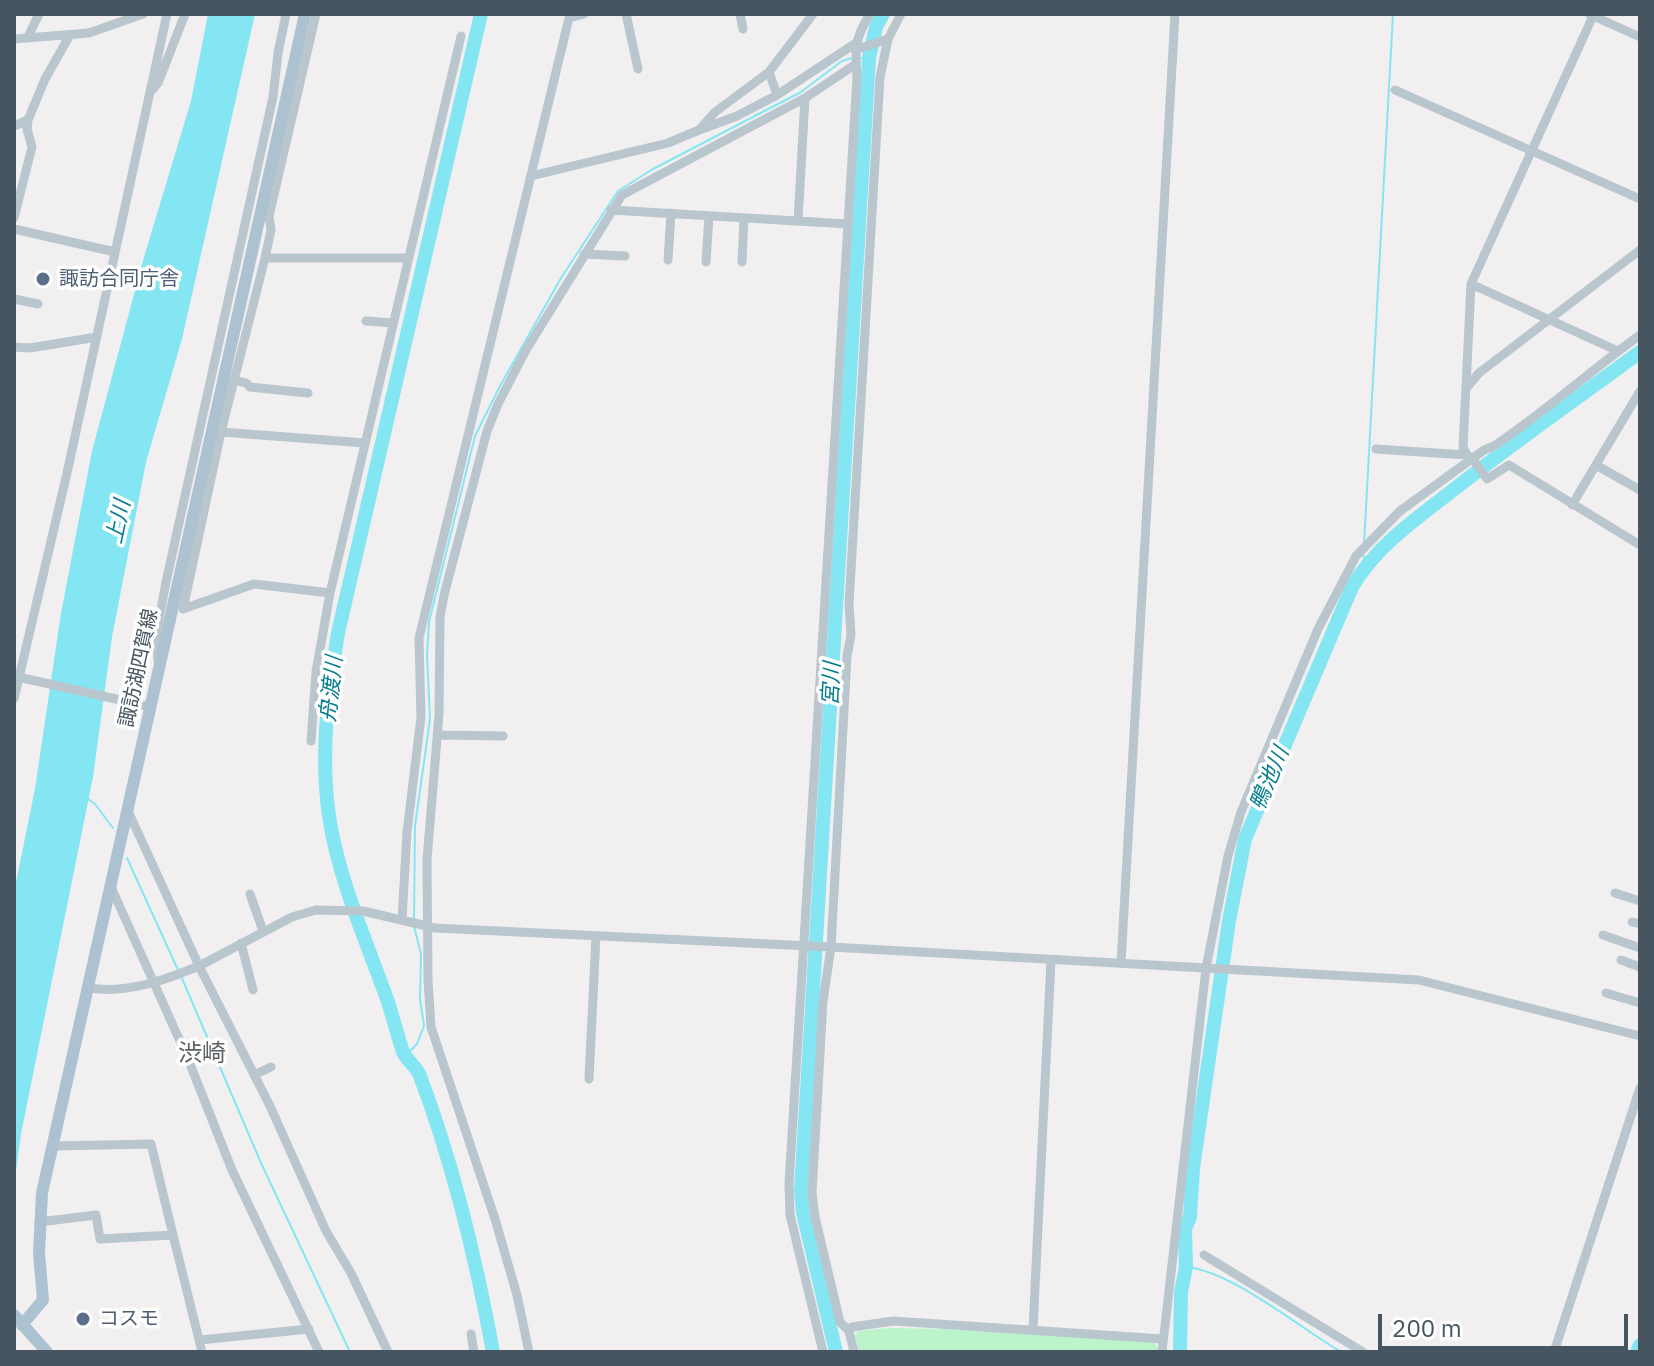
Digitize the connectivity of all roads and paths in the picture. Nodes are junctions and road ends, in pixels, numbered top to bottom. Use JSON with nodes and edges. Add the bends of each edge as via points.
{"nodes":[{"id":1,"x":39,"y":14,"type":"edge"},
{"id":2,"x":143,"y":14,"type":"edge"},
{"id":3,"x":167,"y":14,"type":"edge"},
{"id":4,"x":185,"y":14,"type":"edge"},
{"id":5,"x":286,"y":14,"type":"edge"},
{"id":6,"x":305,"y":14,"type":"edge"},
{"id":7,"x":316,"y":14,"type":"edge"},
{"id":8,"x":584,"y":14,"type":"edge"},
{"id":9,"x":626,"y":14,"type":"edge"},
{"id":10,"x":740,"y":14,"type":"edge"},
{"id":11,"x":813,"y":14,"type":"edge"},
{"id":12,"x":870,"y":14,"type":"edge"},
{"id":13,"x":901,"y":14,"type":"edge"},
{"id":14,"x":1175,"y":14,"type":"edge"},
{"id":15,"x":1594,"y":15,"type":"edge"},
{"id":16,"x":131,"y":16,"type":"edge"},
{"id":17,"x":569,"y":16,"type":"edge"},
{"id":18,"x":743,"y":29,"type":"dead end"},
{"id":19,"x":70,"y":35,"type":"junction"},
{"id":20,"x":461,"y":36,"type":"dead end"},
{"id":21,"x":28,"y":37,"type":"junction"},
{"id":22,"x":1640,"y":37,"type":"edge"},
{"id":23,"x":14,"y":39,"type":"edge"},
{"id":24,"x":885,"y":40,"type":"junction"},
{"id":25,"x":857,"y":47,"type":"junction"},
{"id":26,"x":856,"y":64,"type":"junction"},
{"id":27,"x":638,"y":69,"type":"dead end"},
{"id":28,"x":769,"y":72,"type":"junction"},
{"id":29,"x":1395,"y":90,"type":"dead end"},
{"id":30,"x":149,"y":92,"type":"junction"},
{"id":31,"x":777,"y":95,"type":"junction"},
{"id":32,"x":805,"y":98,"type":"junction"},
{"id":33,"x":28,"y":120,"type":"junction"},
{"id":34,"x":14,"y":126,"type":"edge"},
{"id":35,"x":699,"y":130,"type":"junction"},
{"id":36,"x":1533,"y":151,"type":"junction"},
{"id":37,"x":531,"y":176,"type":"junction"},
{"id":38,"x":1640,"y":199,"type":"edge"},
{"id":39,"x":611,"y":210,"type":"junction"},
{"id":40,"x":671,"y":213,"type":"junction"},
{"id":41,"x":709,"y":216,"type":"junction"},
{"id":42,"x":14,"y":218,"type":"edge"},
{"id":43,"x":744,"y":218,"type":"junction"},
{"id":44,"x":798,"y":221,"type":"junction"},
{"id":45,"x":848,"y":224,"type":"junction"},
{"id":46,"x":14,"y":229,"type":"edge"},
{"id":47,"x":1640,"y":250,"type":"edge"},
{"id":48,"x":115,"y":252,"type":"junction"},
{"id":49,"x":584,"y":254,"type":"junction"},
{"id":50,"x":625,"y":256,"type":"dead end"},
{"id":51,"x":265,"y":258,"type":"junction"},
{"id":52,"x":409,"y":258,"type":"junction"},
{"id":53,"x":668,"y":260,"type":"dead end"},
{"id":54,"x":706,"y":262,"type":"dead end"},
{"id":55,"x":742,"y":262,"type":"dead end"},
{"id":56,"x":1471,"y":284,"type":"junction"},
{"id":57,"x":14,"y":299,"type":"edge"},
{"id":58,"x":38,"y":304,"type":"dead end"},
{"id":59,"x":1550,"y":319,"type":"junction"},
{"id":60,"x":366,"y":321,"type":"dead end"},
{"id":61,"x":393,"y":323,"type":"junction"},
{"id":62,"x":1640,"y":335,"type":"edge"},
{"id":63,"x":97,"y":337,"type":"junction"},
{"id":64,"x":14,"y":347,"type":"edge"},
{"id":65,"x":1618,"y":351,"type":"junction"},
{"id":66,"x":234,"y":380,"type":"junction"},
{"id":67,"x":1468,"y":386,"type":"junction"},
{"id":68,"x":1640,"y":391,"type":"edge"},
{"id":69,"x":308,"y":393,"type":"dead end"},
{"id":70,"x":221,"y":432,"type":"junction"},
{"id":71,"x":365,"y":443,"type":"junction"},
{"id":72,"x":1376,"y":449,"type":"dead end"},
{"id":73,"x":1470,"y":457,"type":"junction"},
{"id":74,"x":1596,"y":465,"type":"junction"},
{"id":75,"x":1640,"y":490,"type":"edge"},
{"id":76,"x":1572,"y":505,"type":"junction"},
{"id":77,"x":1640,"y":545,"type":"edge"},
{"id":78,"x":330,"y":593,"type":"junction"},
{"id":79,"x":159,"y":668,"type":"junction"},
{"id":80,"x":19,"y":678,"type":"edge"},
{"id":81,"x":14,"y":699,"type":"edge"},
{"id":82,"x":148,"y":707,"type":"junction"},
{"id":83,"x":437,"y":735,"type":"junction"},
{"id":84,"x":503,"y":736,"type":"dead end"},
{"id":85,"x":311,"y":741,"type":"dead end"},
{"id":86,"x":128,"y":811,"type":"junction"},
{"id":87,"x":111,"y":887,"type":"junction"},
{"id":88,"x":1615,"y":893,"type":"dead end"},
{"id":89,"x":250,"y":894,"type":"dead end"},
{"id":90,"x":1640,"y":901,"type":"edge"},
{"id":91,"x":402,"y":920,"type":"junction"},
{"id":92,"x":427,"y":927,"type":"junction"},
{"id":93,"x":263,"y":931,"type":"junction"},
{"id":94,"x":1603,"y":935,"type":"dead end"},
{"id":95,"x":596,"y":936,"type":"junction"},
{"id":96,"x":241,"y":943,"type":"junction"},
{"id":97,"x":804,"y":946,"type":"junction"},
{"id":98,"x":828,"y":947,"type":"junction"},
{"id":99,"x":1640,"y":948,"type":"edge"},
{"id":100,"x":1051,"y":960,"type":"junction"},
{"id":101,"x":1621,"y":960,"type":"dead end"},
{"id":102,"x":1121,"y":963,"type":"junction"},
{"id":103,"x":199,"y":966,"type":"junction"},
{"id":104,"x":1640,"y":967,"type":"edge"},
{"id":105,"x":1207,"y":968,"type":"junction"},
{"id":106,"x":154,"y":982,"type":"junction"},
{"id":107,"x":89,"y":988,"type":"junction"},
{"id":108,"x":253,"y":990,"type":"dead end"},
{"id":109,"x":1606,"y":993,"type":"dead end"},
{"id":110,"x":1640,"y":1003,"type":"edge"},
{"id":111,"x":1640,"y":1036,"type":"edge"},
{"id":112,"x":271,"y":1067,"type":"dead end"},
{"id":113,"x":254,"y":1075,"type":"junction"},
{"id":114,"x":589,"y":1079,"type":"dead end"},
{"id":115,"x":1640,"y":1088,"type":"edge"},
{"id":116,"x":54,"y":1146,"type":"junction"},
{"id":117,"x":39,"y":1222,"type":"junction"},
{"id":118,"x":173,"y":1235,"type":"junction"},
{"id":119,"x":1204,"y":1255,"type":"dead end"},
{"id":120,"x":17,"y":1320,"type":"edge"},
{"id":121,"x":309,"y":1329,"type":"junction"},
{"id":122,"x":1033,"y":1329,"type":"junction"},
{"id":123,"x":849,"y":1331,"type":"junction"},
{"id":124,"x":471,"y":1334,"type":"dead end"},
{"id":125,"x":1163,"y":1339,"type":"junction"},
{"id":126,"x":200,"y":1340,"type":"junction"},
{"id":127,"x":47,"y":1352,"type":"edge"},
{"id":128,"x":202,"y":1352,"type":"edge"},
{"id":129,"x":319,"y":1352,"type":"edge"},
{"id":130,"x":388,"y":1352,"type":"edge"},
{"id":131,"x":474,"y":1352,"type":"edge"},
{"id":132,"x":529,"y":1352,"type":"edge"},
{"id":133,"x":823,"y":1352,"type":"edge"},
{"id":134,"x":854,"y":1352,"type":"edge"},
{"id":135,"x":1162,"y":1352,"type":"edge"},
{"id":136,"x":1363,"y":1352,"type":"edge"},
{"id":137,"x":1554,"y":1352,"type":"edge"}],
"edges":[{"from":1,"to":21,"type":"street"},
{"from":2,"to":16,"type":"street"},
{"from":3,"to":30,"type":"street"},
{"from":4,"to":30,"type":"street","via":[[158,83]]},
{"from":5,"to":79,"type":"street","via":[[273,97],[160,610]]},
{"from":6,"to":79,"type":"main road","name":"諏訪湖四賀線"},
{"from":7,"to":51,"type":"street","via":[[269,216]]},
{"from":8,"to":17,"type":"street"},
{"from":9,"to":27,"type":"street"},
{"from":10,"to":18,"type":"street"},
{"from":11,"to":28,"type":"street"},
{"from":12,"to":25,"type":"street"},
{"from":13,"to":24,"type":"street"},
{"from":14,"to":102,"type":"street"},
{"from":15,"to":22,"type":"street"},
{"from":15,"to":36,"type":"street"},
{"from":16,"to":19,"type":"street"},
{"from":17,"to":37,"type":"street"},
{"from":19,"to":21,"type":"street"},
{"from":19,"to":33,"type":"street"},
{"from":20,"to":52,"type":"street"},
{"from":21,"to":23,"type":"street"},
{"from":24,"to":25,"type":"street"},
{"from":24,"to":98,"type":"street"},
{"from":25,"to":26,"type":"street"},
{"from":25,"to":31,"type":"street"},
{"from":26,"to":32,"type":"street"},
{"from":26,"to":45,"type":"street"},
{"from":28,"to":31,"type":"street"},
{"from":28,"to":35,"type":"street"},
{"from":29,"to":36,"type":"street"},
{"from":30,"to":48,"type":"street"},
{"from":31,"to":35,"type":"street"},
{"from":32,"to":39,"type":"street","via":[[641,183]]},
{"from":32,"to":44,"type":"street"},
{"from":33,"to":34,"type":"street"},
{"from":33,"to":42,"type":"street","via":[[32,147]]},
{"from":35,"to":37,"type":"street","via":[[668,143]]},
{"from":36,"to":38,"type":"street"},
{"from":36,"to":56,"type":"street"},
{"from":37,"to":91,"type":"street","via":[[419,638],[421,717]]},
{"from":39,"to":40,"type":"street"},
{"from":39,"to":49,"type":"street"},
{"from":40,"to":41,"type":"street"},
{"from":40,"to":53,"type":"street"},
{"from":41,"to":43,"type":"street"},
{"from":41,"to":54,"type":"street"},
{"from":43,"to":44,"type":"street"},
{"from":43,"to":55,"type":"street"},
{"from":44,"to":45,"type":"street"},
{"from":45,"to":97,"type":"street"},
{"from":46,"to":48,"type":"street"},
{"from":47,"to":59,"type":"street"},
{"from":48,"to":63,"type":"street"},
{"from":49,"to":50,"type":"street"},
{"from":49,"to":83,"type":"street","via":[[526,350],[487,431],[440,617]]},
{"from":51,"to":52,"type":"street"},
{"from":51,"to":66,"type":"street"},
{"from":52,"to":61,"type":"street"},
{"from":56,"to":59,"type":"street"},
{"from":56,"to":67,"type":"street"},
{"from":57,"to":58,"type":"street"},
{"from":59,"to":65,"type":"street"},
{"from":59,"to":67,"type":"street"},
{"from":60,"to":61,"type":"street"},
{"from":61,"to":71,"type":"street"},
{"from":62,"to":65,"type":"street"},
{"from":63,"to":64,"type":"street"},
{"from":63,"to":80,"type":"street"},
{"from":65,"to":73,"type":"street","via":[[1510,436]]},
{"from":66,"to":69,"type":"street","via":[[250,387]]},
{"from":66,"to":70,"type":"street"},
{"from":67,"to":73,"type":"street","via":[[1463,447]]},
{"from":68,"to":74,"type":"street"},
{"from":70,"to":71,"type":"street"},
{"from":70,"to":78,"type":"street","via":[[183,609],[254,584]]},
{"from":71,"to":78,"type":"street"},
{"from":72,"to":73,"type":"street"},
{"from":73,"to":76,"type":"street","via":[[1487,479],[1509,465]]},
{"from":73,"to":105,"type":"street","via":[[1400,511],[1356,556],[1341,582],[1241,812]]},
{"from":74,"to":75,"type":"street"},
{"from":74,"to":76,"type":"street"},
{"from":76,"to":77,"type":"street"},
{"from":78,"to":85,"type":"street"},
{"from":79,"to":82,"type":"main road","name":"諏訪湖四賀線"},
{"from":80,"to":81,"type":"street"},
{"from":80,"to":82,"type":"street"},
{"from":82,"to":86,"type":"main road","name":"諏訪湖四賀線"},
{"from":83,"to":84,"type":"street"},
{"from":83,"to":92,"type":"street","via":[[428,827]]},
{"from":86,"to":87,"type":"main road","name":"諏訪湖四賀線"},
{"from":86,"to":103,"type":"street"},
{"from":87,"to":106,"type":"street"},
{"from":87,"to":107,"type":"main road","name":"諏訪湖四賀線"},
{"from":88,"to":90,"type":"street"},
{"from":89,"to":93,"type":"street"},
{"from":91,"to":92,"type":"street"},
{"from":91,"to":93,"type":"street","via":[[363,911],[316,910]]},
{"from":92,"to":95,"type":"street"},
{"from":92,"to":132,"type":"street","via":[[431,1027],[500,1235]]},
{"from":93,"to":96,"type":"street"},
{"from":94,"to":99,"type":"street"},
{"from":95,"to":97,"type":"street"},
{"from":95,"to":114,"type":"street"},
{"from":96,"to":103,"type":"street"},
{"from":96,"to":108,"type":"street"},
{"from":97,"to":98,"type":"street"},
{"from":97,"to":133,"type":"street","via":[[790,1215]]},
{"from":98,"to":100,"type":"street"},
{"from":98,"to":123,"type":"street","via":[[812,1193],[840,1322]]},
{"from":100,"to":102,"type":"street"},
{"from":100,"to":122,"type":"street"},
{"from":101,"to":104,"type":"street"},
{"from":102,"to":105,"type":"street"},
{"from":103,"to":106,"type":"street"},
{"from":103,"to":113,"type":"street"},
{"from":105,"to":111,"type":"street","via":[[1419,980]]},
{"from":105,"to":125,"type":"street"},
{"from":106,"to":107,"type":"street"},
{"from":106,"to":121,"type":"street","via":[[232,1170]]},
{"from":107,"to":116,"type":"main road","name":"諏訪湖四賀線"},
{"from":109,"to":110,"type":"street"},
{"from":112,"to":113,"type":"street"},
{"from":113,"to":130,"type":"street"},
{"from":115,"to":137,"type":"street"},
{"from":116,"to":117,"type":"main road","name":"諏訪湖四賀線"},
{"from":116,"to":118,"type":"street","via":[[151,1144]]},
{"from":117,"to":118,"type":"street","via":[[96,1215],[100,1239]]},
{"from":117,"to":120,"type":"main road","name":"諏訪湖四賀線","via":[[44,1294],[40,1305]]},
{"from":118,"to":126,"type":"street"},
{"from":119,"to":136,"type":"street"},
{"from":120,"to":127,"type":"main road"},
{"from":121,"to":126,"type":"street"},
{"from":121,"to":129,"type":"street"},
{"from":122,"to":123,"type":"street","via":[[893,1321],[856,1325]]},
{"from":122,"to":125,"type":"street"},
{"from":123,"to":134,"type":"street"},
{"from":124,"to":131,"type":"street"},
{"from":125,"to":135,"type":"street"},
{"from":126,"to":128,"type":"street"}]}
